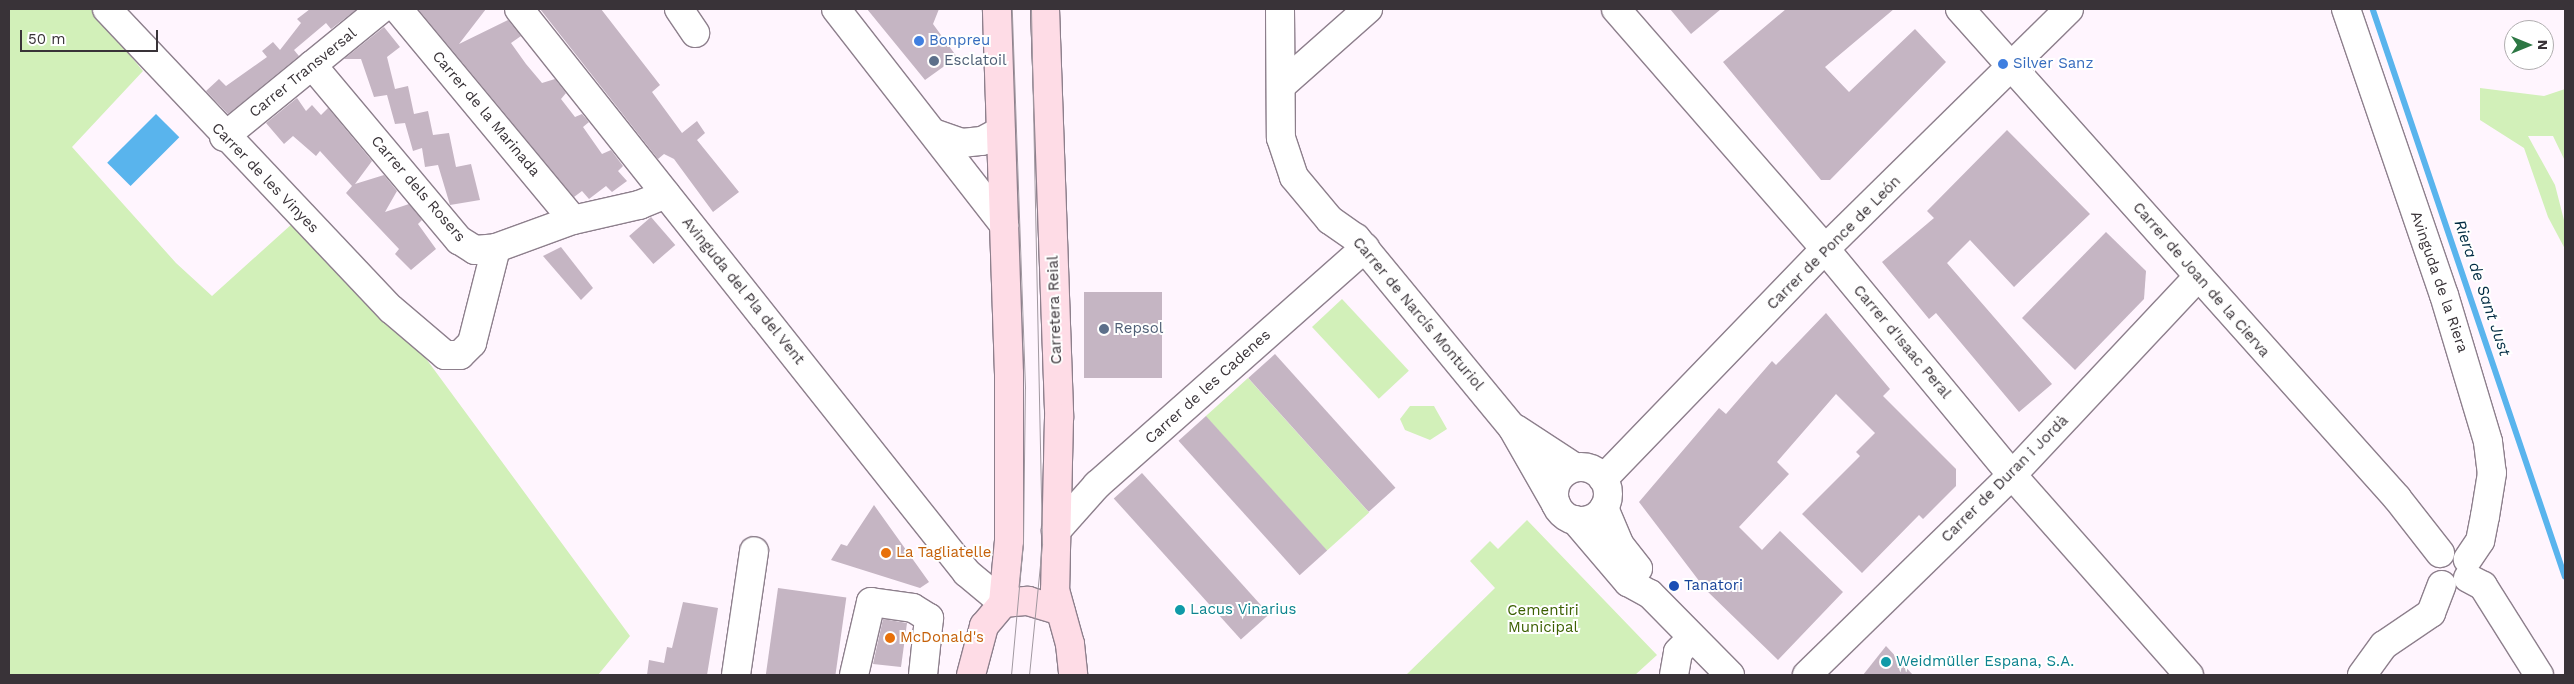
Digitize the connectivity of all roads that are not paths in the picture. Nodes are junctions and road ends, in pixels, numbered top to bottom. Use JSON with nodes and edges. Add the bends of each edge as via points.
{"nodes":[{"id":1,"x":107,"y":9,"type":"edge"},
{"id":2,"x":381,"y":9,"type":"edge"},
{"id":3,"x":398,"y":9,"type":"edge"},
{"id":4,"x":520,"y":9,"type":"edge"},
{"id":5,"x":679,"y":9,"type":"edge"},
{"id":6,"x":836,"y":9,"type":"edge"},
{"id":7,"x":997,"y":9,"type":"edge"},
{"id":8,"x":1045,"y":9,"type":"edge"},
{"id":9,"x":1280,"y":9,"type":"edge"},
{"id":10,"x":1368,"y":9,"type":"edge"},
{"id":11,"x":1616,"y":9,"type":"edge"},
{"id":12,"x":1960,"y":9,"type":"edge"},
{"id":13,"x":2069,"y":9,"type":"edge"},
{"id":14,"x":2346,"y":9,"type":"edge"},
{"id":15,"x":695,"y":33,"type":"dead end"},
{"id":16,"x":312,"y":65,"type":"junction"},
{"id":17,"x":2014,"y":66,"type":"junction"},
{"id":18,"x":1282,"y":85,"type":"junction"},
{"id":19,"x":1002,"y":131,"type":"junction"},
{"id":20,"x":936,"y":134,"type":"junction"},
{"id":21,"x":224,"y":136,"type":"junction"},
{"id":22,"x":666,"y":194,"type":"junction"},
{"id":23,"x":573,"y":220,"type":"junction"},
{"id":24,"x":1004,"y":225,"type":"junction"},
{"id":25,"x":496,"y":248,"type":"junction"},
{"id":26,"x":1365,"y":248,"type":"junction"},
{"id":27,"x":1825,"y":249,"type":"junction"},
{"id":28,"x":2198,"y":277,"type":"junction"},
{"id":29,"x":1512,"y":427,"type":"junction"},
{"id":30,"x":1574,"y":467,"type":"junction"},
{"id":31,"x":2012,"y":475,"type":"junction"},
{"id":32,"x":1602,"y":479,"type":"junction"},
{"id":33,"x":1604,"y":508,"type":"junction"},
{"id":34,"x":1566,"y":512,"type":"junction"},
{"id":35,"x":1056,"y":531,"type":"junction"},
{"id":36,"x":754,"y":551,"type":"dead end"},
{"id":37,"x":1008,"y":561,"type":"junction"},
{"id":38,"x":2459,"y":574,"type":"junction"},
{"id":39,"x":974,"y":577,"type":"junction"},
{"id":40,"x":1650,"y":594,"type":"junction"},
{"id":41,"x":1003,"y":603,"type":"junction"},
{"id":42,"x":1060,"y":611,"type":"junction"},
{"id":43,"x":984,"y":626,"type":"junction"},
{"id":44,"x":1691,"y":639,"type":"junction"},
{"id":45,"x":736,"y":675,"type":"edge"},
{"id":46,"x":854,"y":675,"type":"edge"},
{"id":47,"x":923,"y":675,"type":"edge"},
{"id":48,"x":971,"y":675,"type":"edge"},
{"id":49,"x":1073,"y":675,"type":"edge"},
{"id":50,"x":1674,"y":675,"type":"edge"},
{"id":51,"x":1730,"y":675,"type":"edge"},
{"id":52,"x":1807,"y":675,"type":"edge"},
{"id":53,"x":2188,"y":675,"type":"edge"},
{"id":54,"x":2362,"y":675,"type":"edge"},
{"id":55,"x":2539,"y":675,"type":"edge"}],
"edges":[{"from":1,"to":21,"type":"street","name":"Carrer de les Vinyes"},
{"from":2,"to":16,"type":"street","name":"Carrer Transversal"},
{"from":3,"to":23,"type":"street","name":"Carrer de la Marinada"},
{"from":4,"to":22,"type":"street","name":"Avinguda del Pla del Vent"},
{"from":5,"to":15,"type":"street"},
{"from":6,"to":20,"type":"street"},
{"from":7,"to":19,"type":"main road"},
{"from":8,"to":35,"type":"main road","name":"Carretera Reial","via":[[1058,418]]},
{"from":9,"to":18,"type":"street","name":"Carrer de Narcís Monturiol"},
{"from":10,"to":18,"type":"street"},
{"from":11,"to":27,"type":"street","name":"Carrer d'Isaac Peral"},
{"from":12,"to":17,"type":"street","name":"Carrer de Joan de la Cierva"},
{"from":13,"to":17,"type":"street","name":"Carrer de Ponce de León"},
{"from":14,"to":38,"type":"street","name":"Avinguda de la Riera","via":[[2456,332],[2488,442],[2492,473],[2480,541]]},
{"from":16,"to":21,"type":"street","name":"Carrer Transversal"},
{"from":16,"to":25,"type":"street","name":"Carrer dels Rosers","via":[[459,240],[475,250]]},
{"from":17,"to":27,"type":"street","name":"Carrer de Ponce de León"},
{"from":17,"to":28,"type":"street","name":"Carrer de Joan de la Cierva"},
{"from":18,"to":26,"type":"street","name":"Carrer de Narcís Monturiol","via":[[1281,138],[1294,176],[1330,220]]},
{"from":19,"to":20,"type":"street","via":[[982,141],[962,143]]},
{"from":19,"to":24,"type":"main road"},
{"from":20,"to":24,"type":"street"},
{"from":21,"to":25,"type":"street","name":"Carrer de les Vinyes","via":[[427,344],[445,355],[460,355],[472,342]]},
{"from":22,"to":23,"type":"street","name":"Carrer dels Rosers","via":[[639,205]]},
{"from":22,"to":39,"type":"street","name":"Avinguda del Pla del Vent"},
{"from":23,"to":25,"type":"street","name":"Carrer dels Rosers"},
{"from":24,"to":37,"type":"main road"},
{"from":26,"to":29,"type":"street","name":"Carrer de Narcís Monturiol"},
{"from":26,"to":35,"type":"street","name":"Carrer de les Cadenes","via":[[1097,485]]},
{"from":27,"to":31,"type":"street","name":"Carrer d'Isaac Peral"},
{"from":27,"to":32,"type":"street","name":"Carrer de Ponce de León"},
{"from":28,"to":31,"type":"street","name":"Carrer de Duran i Jordà"},
{"from":28,"to":38,"type":"street","name":"Carrer de Joan de la Cierva","via":[[2397,498],[2440,553],[2433,570]]},
{"from":29,"to":30,"type":"street"},
{"from":29,"to":34,"type":"street","name":"Carrer de Narcís Monturiol"},
{"from":30,"to":32,"type":"street","via":[[1582,466]]},
{"from":30,"to":34,"type":"street","via":[[1555,486]]},
{"from":31,"to":52,"type":"street","name":"Carrer de Duran i Jordà"},
{"from":31,"to":53,"type":"street","name":"Carrer d'Isaac Peral"},
{"from":32,"to":33,"type":"street","via":[[1609,492]]},
{"from":33,"to":34,"type":"street","via":[[1591,519]]},
{"from":33,"to":40,"type":"street","name":"Carrer de Narcís Monturiol","via":[[1619,544],[1642,572]]},
{"from":34,"to":40,"type":"street","name":"Carrer de Narcís Monturiol","via":[[1628,582]]},
{"from":35,"to":42,"type":"main road","name":"Carretera Reial"},
{"from":36,"to":45,"type":"street"},
{"from":37,"to":39,"type":"street","via":[[995,576]]},
{"from":37,"to":41,"type":"main road"},
{"from":38,"to":54,"type":"street","name":"Avinguda de la Riera","via":[[2431,613],[2384,645]]},
{"from":38,"to":55,"type":"street","via":[[2483,586]]},
{"from":39,"to":41,"type":"street","name":"Avinguda del Pla del Vent"},
{"from":39,"to":43,"type":"street","name":"Avinguda del Pla del Vent"},
{"from":40,"to":44,"type":"street","name":"Carrer de Narcís Monturiol"},
{"from":41,"to":42,"type":"main road","via":[[1028,600]]},
{"from":41,"to":43,"type":"main road"},
{"from":42,"to":49,"type":"main road","name":"Carretera Reial","via":[[1070,644]]},
{"from":43,"to":48,"type":"main road"},
{"from":44,"to":50,"type":"street","via":[[1678,652]]},
{"from":44,"to":51,"type":"street","name":"Carrer de Narcís Monturiol"},
{"from":46,"to":47,"type":"street","via":[[871,602],[913,608],[929,618]]}]}
